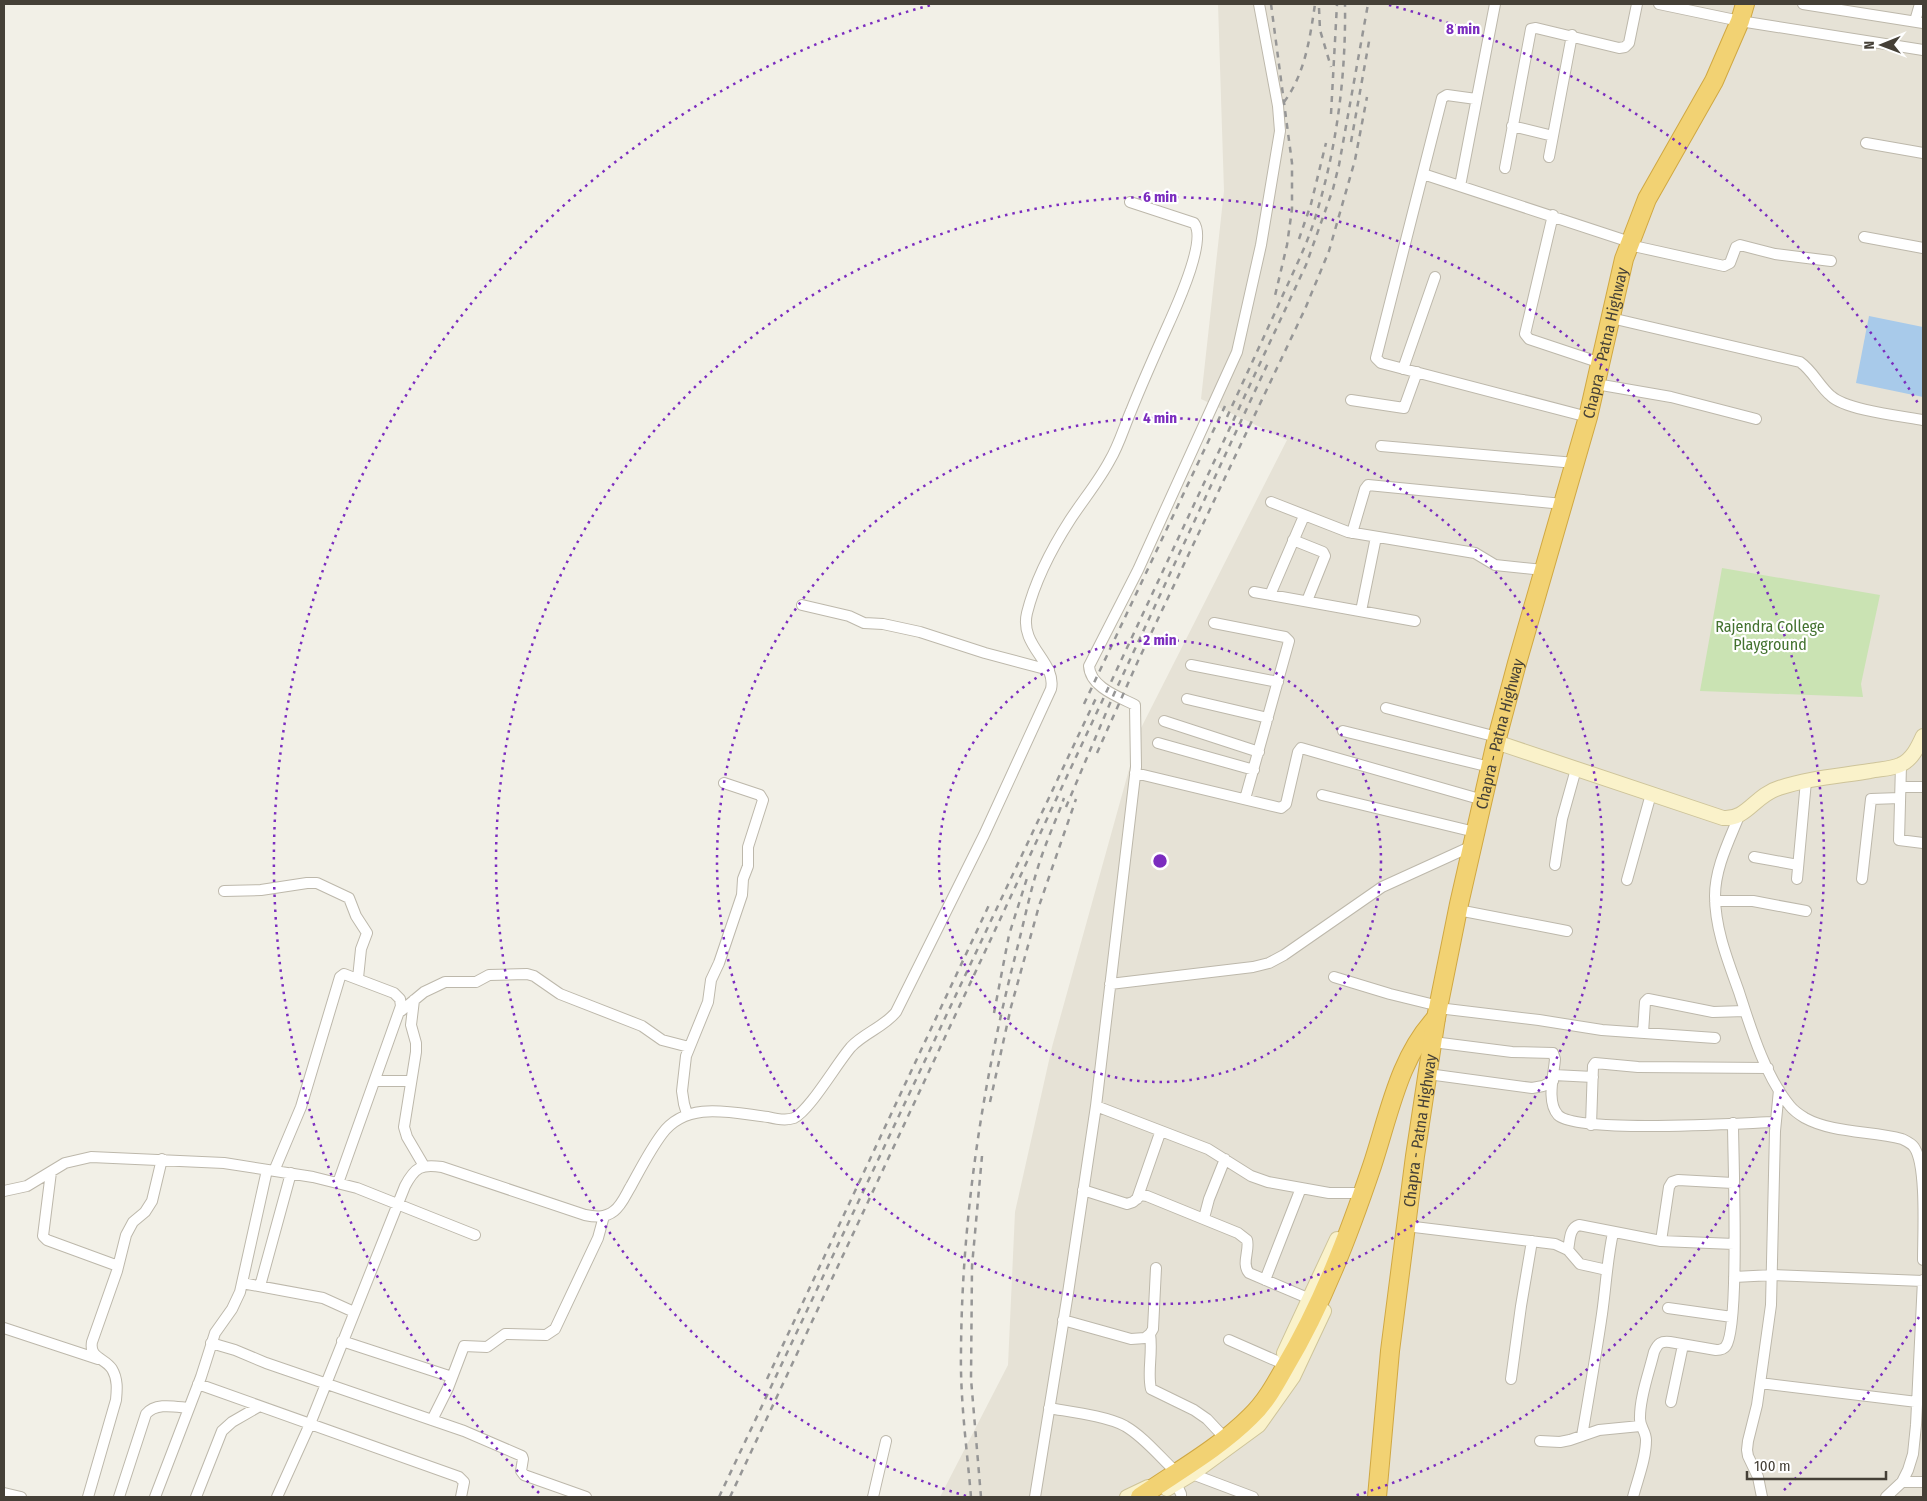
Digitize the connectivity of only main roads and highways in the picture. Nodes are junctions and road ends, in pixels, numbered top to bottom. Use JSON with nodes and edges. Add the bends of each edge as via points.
{"nodes":[{"id":1,"x":1745,"y":4,"type":"edge"},
{"id":2,"x":1438,"y":1011,"type":"junction"},
{"id":3,"x":1140,"y":1497,"type":"edge"},
{"id":4,"x":1377,"y":1497,"type":"edge"}],
"edges":[{"from":1,"to":2,"type":"highway","name":"Chapra - Patna Highway","via":[[1714,81],[1647,199],[1630,243],[1588,417],[1497,740]]},
{"from":2,"to":3,"type":"highway","via":[[1408,1057],[1363,1192],[1321,1298],[1298,1346],[1269,1394],[1251,1417],[1220,1442]]},
{"from":2,"to":4,"type":"highway","name":"Chapra - Patna Highway","via":[[1390,1351]]}]}
